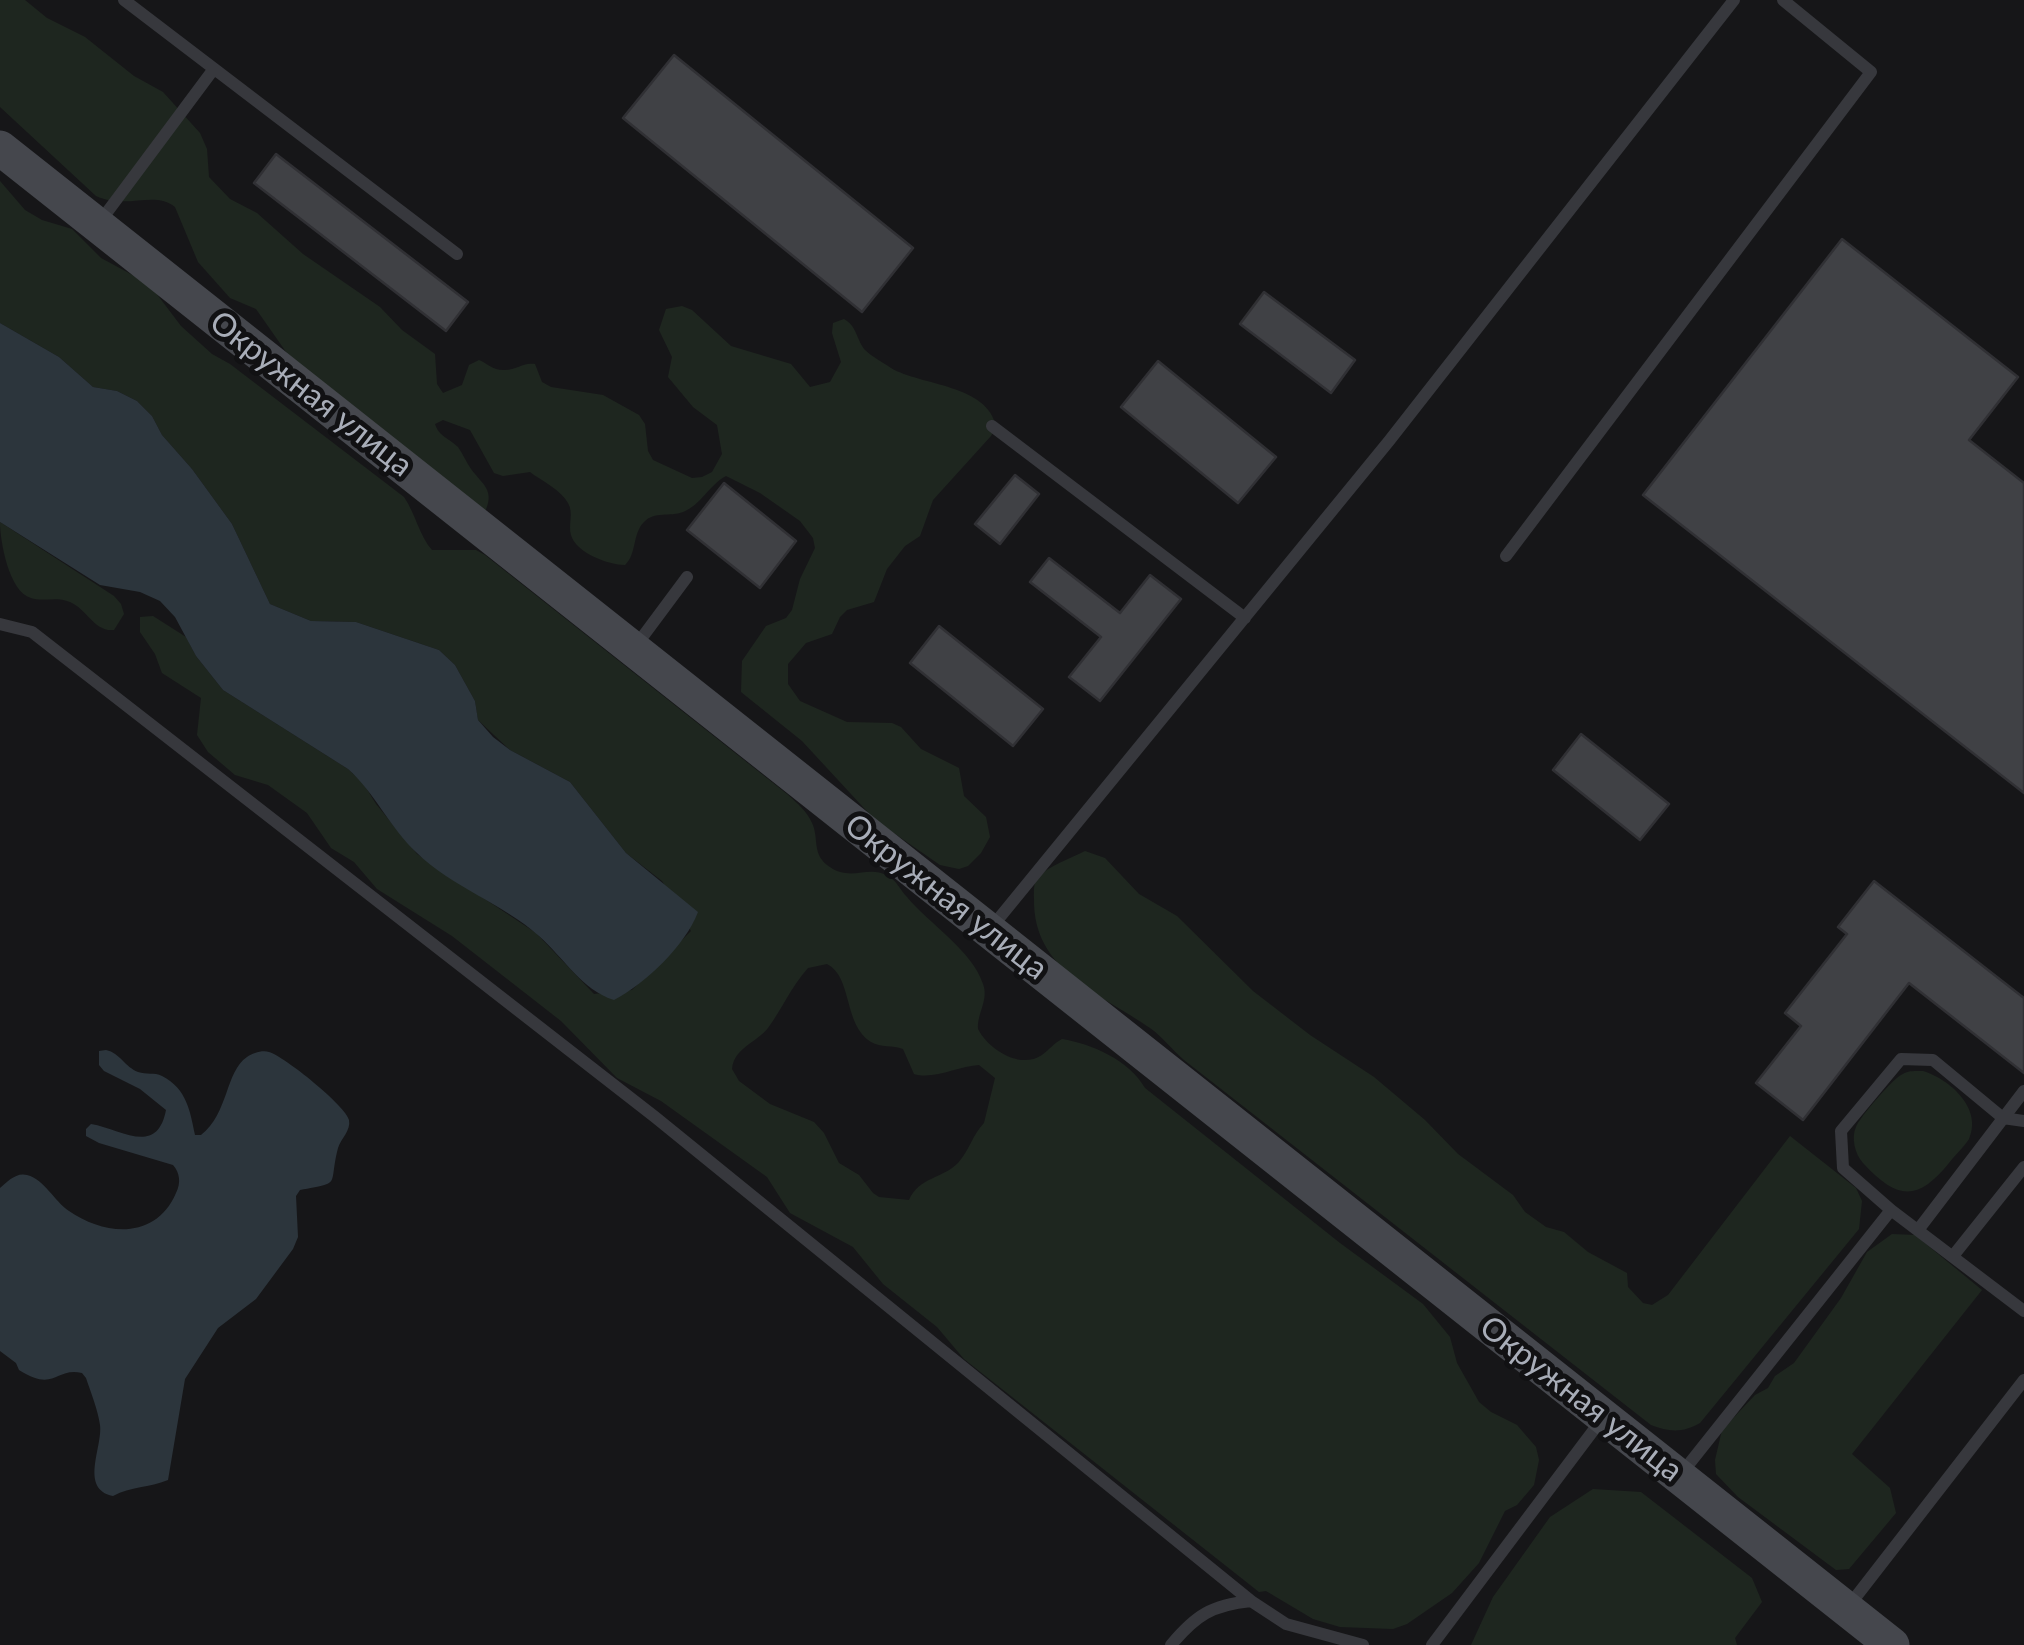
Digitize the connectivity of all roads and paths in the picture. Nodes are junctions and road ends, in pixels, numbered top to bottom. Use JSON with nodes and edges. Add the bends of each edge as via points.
{"nodes":[{"id":1,"x":124,"y":0,"type":"edge"},
{"id":2,"x":1734,"y":0,"type":"edge"},
{"id":3,"x":1783,"y":0,"type":"edge"},
{"id":4,"x":214,"y":70,"type":"junction"},
{"id":5,"x":0,"y":148,"type":"edge"},
{"id":6,"x":97,"y":225,"type":"junction"},
{"id":7,"x":456,"y":254,"type":"dead end"},
{"id":8,"x":992,"y":426,"type":"dead end"},
{"id":9,"x":1506,"y":556,"type":"dead end"},
{"id":10,"x":687,"y":577,"type":"dead end"},
{"id":11,"x":1245,"y":618,"type":"junction"},
{"id":12,"x":0,"y":624,"type":"edge"},
{"id":13,"x":634,"y":649,"type":"junction"},
{"id":14,"x":989,"y":930,"type":"junction"},
{"id":15,"x":2024,"y":1091,"type":"edge"},
{"id":16,"x":2004,"y":1118,"type":"junction"},
{"id":17,"x":2024,"y":1121,"type":"edge"},
{"id":18,"x":2024,"y":1167,"type":"edge"},
{"id":19,"x":1891,"y":1210,"type":"junction"},
{"id":20,"x":1918,"y":1230,"type":"junction"},
{"id":21,"x":1953,"y":1256,"type":"junction"},
{"id":22,"x":2024,"y":1311,"type":"edge"},
{"id":23,"x":2024,"y":1380,"type":"edge"},
{"id":24,"x":1604,"y":1417,"type":"junction"},
{"id":25,"x":1679,"y":1476,"type":"junction"},
{"id":26,"x":1252,"y":1601,"type":"junction"},
{"id":27,"x":1846,"y":1609,"type":"junction"},
{"id":28,"x":1172,"y":1645,"type":"edge"},
{"id":29,"x":1362,"y":1645,"type":"edge"},
{"id":30,"x":1432,"y":1645,"type":"edge"},
{"id":31,"x":1892,"y":1645,"type":"edge"}],
"edges":[{"from":1,"to":4,"type":"lane"},
{"from":2,"to":11,"type":"lane"},
{"from":3,"to":9,"type":"lane","via":[[1871,72]]},
{"from":4,"to":6,"type":"lane"},
{"from":4,"to":7,"type":"lane"},
{"from":5,"to":6,"type":"main road","name":"Окружная улица"},
{"from":6,"to":13,"type":"main road","name":"Окружная улица"},
{"from":8,"to":11,"type":"lane"},
{"from":10,"to":13,"type":"lane"},
{"from":11,"to":14,"type":"lane"},
{"from":12,"to":26,"type":"lane","via":[[32,632],[624,1092]]},
{"from":13,"to":14,"type":"main road","name":"Окружная улица"},
{"from":14,"to":24,"type":"main road","name":"Окружная улица"},
{"from":15,"to":16,"type":"lane"},
{"from":16,"to":17,"type":"lane"},
{"from":16,"to":19,"type":"lane","via":[[1933,1060],[1901,1059],[1841,1132],[1842,1168]]},
{"from":16,"to":20,"type":"lane"},
{"from":18,"to":21,"type":"lane"},
{"from":19,"to":20,"type":"lane"},
{"from":19,"to":25,"type":"lane"},
{"from":20,"to":21,"type":"lane"},
{"from":21,"to":22,"type":"lane"},
{"from":23,"to":27,"type":"lane"},
{"from":24,"to":25,"type":"main road","name":"Окружная улица"},
{"from":24,"to":30,"type":"lane"},
{"from":25,"to":27,"type":"main road","name":"Окружная улица"},
{"from":26,"to":28,"type":"lane","via":[[1212,1609],[1192,1620]]},
{"from":26,"to":29,"type":"lane","via":[[1286,1624]]},
{"from":27,"to":31,"type":"main road","name":"Окружная улица"}]}
